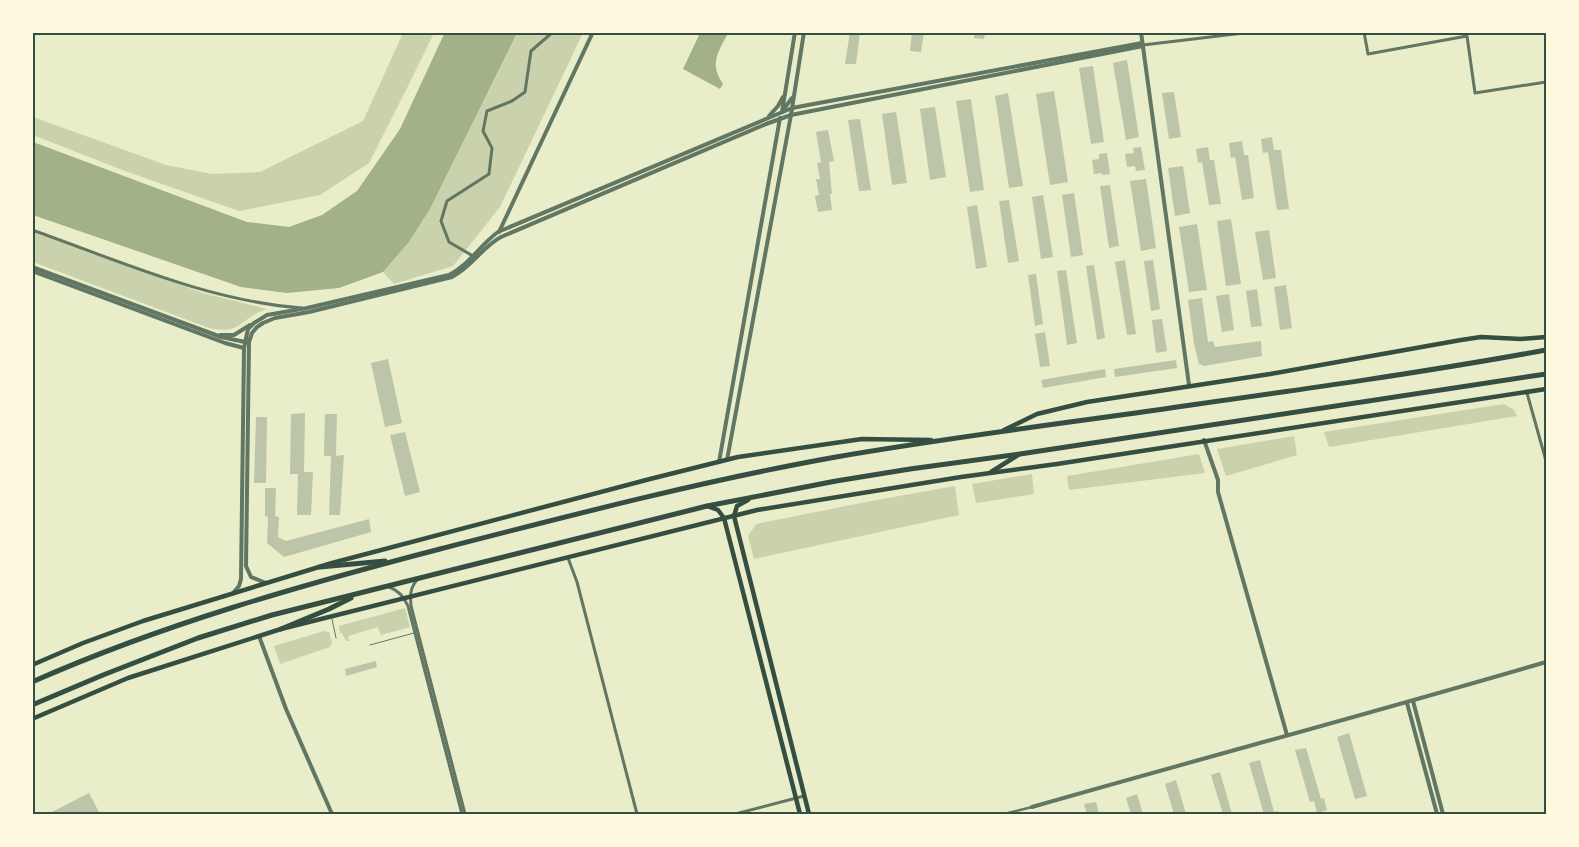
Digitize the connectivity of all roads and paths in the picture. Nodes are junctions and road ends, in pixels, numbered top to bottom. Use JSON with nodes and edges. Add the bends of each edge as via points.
{"nodes":[{"id":1,"x":552,"y":32,"type":"edge"},
{"id":2,"x":593,"y":32,"type":"edge"},
{"id":3,"x":795,"y":32,"type":"edge"},
{"id":4,"x":804,"y":32,"type":"edge"},
{"id":5,"x":1141,"y":32,"type":"edge"},
{"id":6,"x":1252,"y":32,"type":"edge"},
{"id":7,"x":1364,"y":32,"type":"edge"},
{"id":8,"x":1143,"y":45,"type":"junction"},
{"id":9,"x":1546,"y":82,"type":"edge"},
{"id":10,"x":785,"y":91,"type":"junction"},
{"id":11,"x":794,"y":93,"type":"junction"},
{"id":12,"x":792,"y":108,"type":"junction"},
{"id":13,"x":782,"y":112,"type":"junction"},
{"id":14,"x":791,"y":115,"type":"junction"},
{"id":15,"x":766,"y":119,"type":"junction"},
{"id":16,"x":780,"y":119,"type":"junction"},
{"id":17,"x":766,"y":124,"type":"junction"},
{"id":18,"x":32,"y":230,"type":"edge"},
{"id":19,"x":498,"y":232,"type":"junction"},
{"id":20,"x":496,"y":240,"type":"junction"},
{"id":21,"x":474,"y":256,"type":"junction"},
{"id":22,"x":32,"y":269,"type":"edge"},
{"id":23,"x":307,"y":308,"type":"junction"},
{"id":24,"x":319,"y":310,"type":"junction"},
{"id":25,"x":254,"y":323,"type":"junction"},
{"id":26,"x":211,"y":333,"type":"junction"},
{"id":27,"x":1546,"y":337,"type":"edge"},
{"id":28,"x":238,"y":341,"type":"junction"},
{"id":29,"x":246,"y":341,"type":"junction"},
{"id":30,"x":225,"y":343,"type":"junction"},
{"id":31,"x":244,"y":348,"type":"junction"},
{"id":32,"x":249,"y":348,"type":"junction"},
{"id":33,"x":1546,"y":350,"type":"edge"},
{"id":34,"x":1546,"y":374,"type":"edge"},
{"id":35,"x":1189,"y":385,"type":"junction"},
{"id":36,"x":1546,"y":389,"type":"edge"},
{"id":37,"x":1527,"y":393,"type":"junction"},
{"id":38,"x":1002,"y":431,"type":"junction"},
{"id":39,"x":1204,"y":440,"type":"junction"},
{"id":40,"x":945,"y":441,"type":"junction"},
{"id":41,"x":1020,"y":454,"type":"junction"},
{"id":42,"x":727,"y":460,"type":"junction"},
{"id":43,"x":1546,"y":461,"type":"edge"},
{"id":44,"x":719,"y":462,"type":"junction"},
{"id":45,"x":990,"y":473,"type":"junction"},
{"id":46,"x":755,"y":496,"type":"junction"},
{"id":47,"x":707,"y":506,"type":"junction"},
{"id":48,"x":734,"y":516,"type":"junction"},
{"id":49,"x":724,"y":518,"type":"junction"},
{"id":50,"x":568,"y":558,"type":"junction"},
{"id":51,"x":395,"y":560,"type":"junction"},
{"id":52,"x":320,"y":567,"type":"junction"},
{"id":53,"x":419,"y":578,"type":"junction"},
{"id":54,"x":266,"y":583,"type":"junction"},
{"id":55,"x":385,"y":587,"type":"junction"},
{"id":56,"x":232,"y":593,"type":"junction"},
{"id":57,"x":361,"y":593,"type":"junction"},
{"id":58,"x":410,"y":598,"type":"junction"},
{"id":59,"x":405,"y":599,"type":"junction"},
{"id":60,"x":332,"y":618,"type":"junction"},
{"id":61,"x":280,"y":629,"type":"junction"},
{"id":62,"x":416,"y":632,"type":"junction"},
{"id":63,"x":259,"y":636,"type":"junction"},
{"id":64,"x":336,"y":638,"type":"dead end"},
{"id":65,"x":370,"y":644,"type":"dead end"},
{"id":66,"x":1546,"y":662,"type":"edge"},
{"id":67,"x":32,"y":665,"type":"edge"},
{"id":68,"x":32,"y":682,"type":"edge"},
{"id":69,"x":1413,"y":701,"type":"junction"},
{"id":70,"x":1407,"y":703,"type":"junction"},
{"id":71,"x":32,"y":705,"type":"edge"},
{"id":72,"x":32,"y":719,"type":"edge"},
{"id":73,"x":1287,"y":735,"type":"junction"},
{"id":74,"x":804,"y":796,"type":"junction"},
{"id":75,"x":796,"y":798,"type":"junction"},
{"id":76,"x":1032,"y":807,"type":"joint"},
{"id":77,"x":332,"y":814,"type":"edge"},
{"id":78,"x":463,"y":814,"type":"edge"},
{"id":79,"x":637,"y":814,"type":"edge"},
{"id":80,"x":735,"y":814,"type":"edge"},
{"id":81,"x":800,"y":814,"type":"edge"},
{"id":82,"x":809,"y":814,"type":"edge"},
{"id":83,"x":1004,"y":814,"type":"edge"},
{"id":84,"x":1436,"y":814,"type":"edge"},
{"id":85,"x":1443,"y":814,"type":"edge"}],
"edges":[{"from":1,"to":21,"type":"street","via":[[531,51],[525,92],[487,111],[482,131],[492,148],[489,174],[447,202],[441,221],[449,242]]},
{"from":2,"to":19,"type":"street"},
{"from":3,"to":10,"type":"street"},
{"from":4,"to":11,"type":"street"},
{"from":5,"to":8,"type":"street"},
{"from":6,"to":8,"type":"street"},
{"from":7,"to":9,"type":"street","via":[[1368,54],[1467,36],[1475,93]]},
{"from":8,"to":12,"type":"street"},
{"from":8,"to":14,"type":"street"},
{"from":8,"to":35,"type":"street"},
{"from":10,"to":13,"type":"street"},
{"from":10,"to":15,"type":"street","via":[[778,106]]},
{"from":11,"to":12,"type":"street"},
{"from":11,"to":13,"type":"street"},
{"from":12,"to":13,"type":"street"},
{"from":12,"to":14,"type":"street"},
{"from":13,"to":15,"type":"street"},
{"from":13,"to":16,"type":"street"},
{"from":13,"to":17,"type":"street"},
{"from":14,"to":16,"type":"street"},
{"from":14,"to":42,"type":"street"},
{"from":15,"to":19,"type":"street"},
{"from":16,"to":17,"type":"street"},
{"from":16,"to":44,"type":"street"},
{"from":17,"to":20,"type":"street"},
{"from":18,"to":23,"type":"street","via":[[204,291],[273,306]]},
{"from":19,"to":20,"type":"street"},
{"from":19,"to":21,"type":"street"},
{"from":20,"to":24,"type":"street","via":[[467,268],[452,277]]},
{"from":21,"to":23,"type":"street","via":[[460,269],[442,277]]},
{"from":22,"to":26,"type":"street"},
{"from":22,"to":30,"type":"street"},
{"from":23,"to":24,"type":"street"},
{"from":23,"to":25,"type":"street","via":[[266,315]]},
{"from":24,"to":29,"type":"street","via":[[262,322]]},
{"from":25,"to":26,"type":"street","via":[[234,335]]},
{"from":25,"to":29,"type":"street","via":[[248,329]]},
{"from":26,"to":28,"type":"street"},
{"from":27,"to":35,"type":"main road","via":[[1475,338]]},
{"from":28,"to":29,"type":"street"},
{"from":28,"to":30,"type":"street"},
{"from":29,"to":31,"type":"street"},
{"from":29,"to":32,"type":"street"},
{"from":30,"to":31,"type":"street"},
{"from":31,"to":32,"type":"street"},
{"from":31,"to":56,"type":"street","via":[[241,579]]},
{"from":32,"to":54,"type":"street","via":[[246,566],[252,577]]},
{"from":33,"to":38,"type":"highway","via":[[1356,381]]},
{"from":34,"to":41,"type":"highway"},
{"from":35,"to":38,"type":"main road","via":[[1053,409]]},
{"from":36,"to":37,"type":"main road"},
{"from":37,"to":39,"type":"main road"},
{"from":37,"to":43,"type":"street"},
{"from":38,"to":40,"type":"highway"},
{"from":39,"to":45,"type":"main road"},
{"from":39,"to":73,"type":"street","via":[[1218,480],[1218,492]]},
{"from":40,"to":42,"type":"main road","via":[[862,439]]},
{"from":40,"to":51,"type":"highway","via":[[839,457],[676,489]]},
{"from":41,"to":45,"type":"main road"},
{"from":41,"to":46,"type":"highway"},
{"from":42,"to":44,"type":"main road"},
{"from":44,"to":52,"type":"main road"},
{"from":45,"to":48,"type":"main road"},
{"from":46,"to":47,"type":"highway"},
{"from":46,"to":48,"type":"main road","via":[[737,506]]},
{"from":47,"to":49,"type":"main road","via":[[718,510]]},
{"from":47,"to":53,"type":"highway"},
{"from":48,"to":49,"type":"main road"},
{"from":48,"to":74,"type":"main road"},
{"from":49,"to":50,"type":"main road"},
{"from":49,"to":75,"type":"main road"},
{"from":50,"to":58,"type":"main road"},
{"from":50,"to":79,"type":"street"},
{"from":51,"to":52,"type":"highway"},
{"from":51,"to":68,"type":"highway","via":[[192,620]]},
{"from":52,"to":54,"type":"main road"},
{"from":53,"to":55,"type":"highway"},
{"from":53,"to":58,"type":"street"},
{"from":54,"to":56,"type":"main road"},
{"from":55,"to":57,"type":"highway"},
{"from":55,"to":59,"type":"street","via":[[395,590]]},
{"from":56,"to":67,"type":"main road","via":[[143,621]]},
{"from":57,"to":61,"type":"highway"},
{"from":57,"to":71,"type":"highway","via":[[198,638]]},
{"from":58,"to":59,"type":"main road"},
{"from":58,"to":62,"type":"street"},
{"from":59,"to":60,"type":"main road"},
{"from":59,"to":62,"type":"street"},
{"from":60,"to":61,"type":"main road"},
{"from":60,"to":64,"type":"lane"},
{"from":61,"to":63,"type":"main road"},
{"from":62,"to":65,"type":"lane"},
{"from":62,"to":78,"type":"street"},
{"from":63,"to":72,"type":"main road","via":[[128,678]]},
{"from":63,"to":77,"type":"street","via":[[286,709]]},
{"from":66,"to":69,"type":"street"},
{"from":69,"to":70,"type":"street"},
{"from":69,"to":85,"type":"street"},
{"from":70,"to":73,"type":"street"},
{"from":70,"to":84,"type":"street"},
{"from":73,"to":76,"type":"street"},
{"from":74,"to":75,"type":"street"},
{"from":74,"to":82,"type":"main road"},
{"from":75,"to":80,"type":"street"},
{"from":75,"to":81,"type":"main road"},
{"from":76,"to":83,"type":"street"}]}
